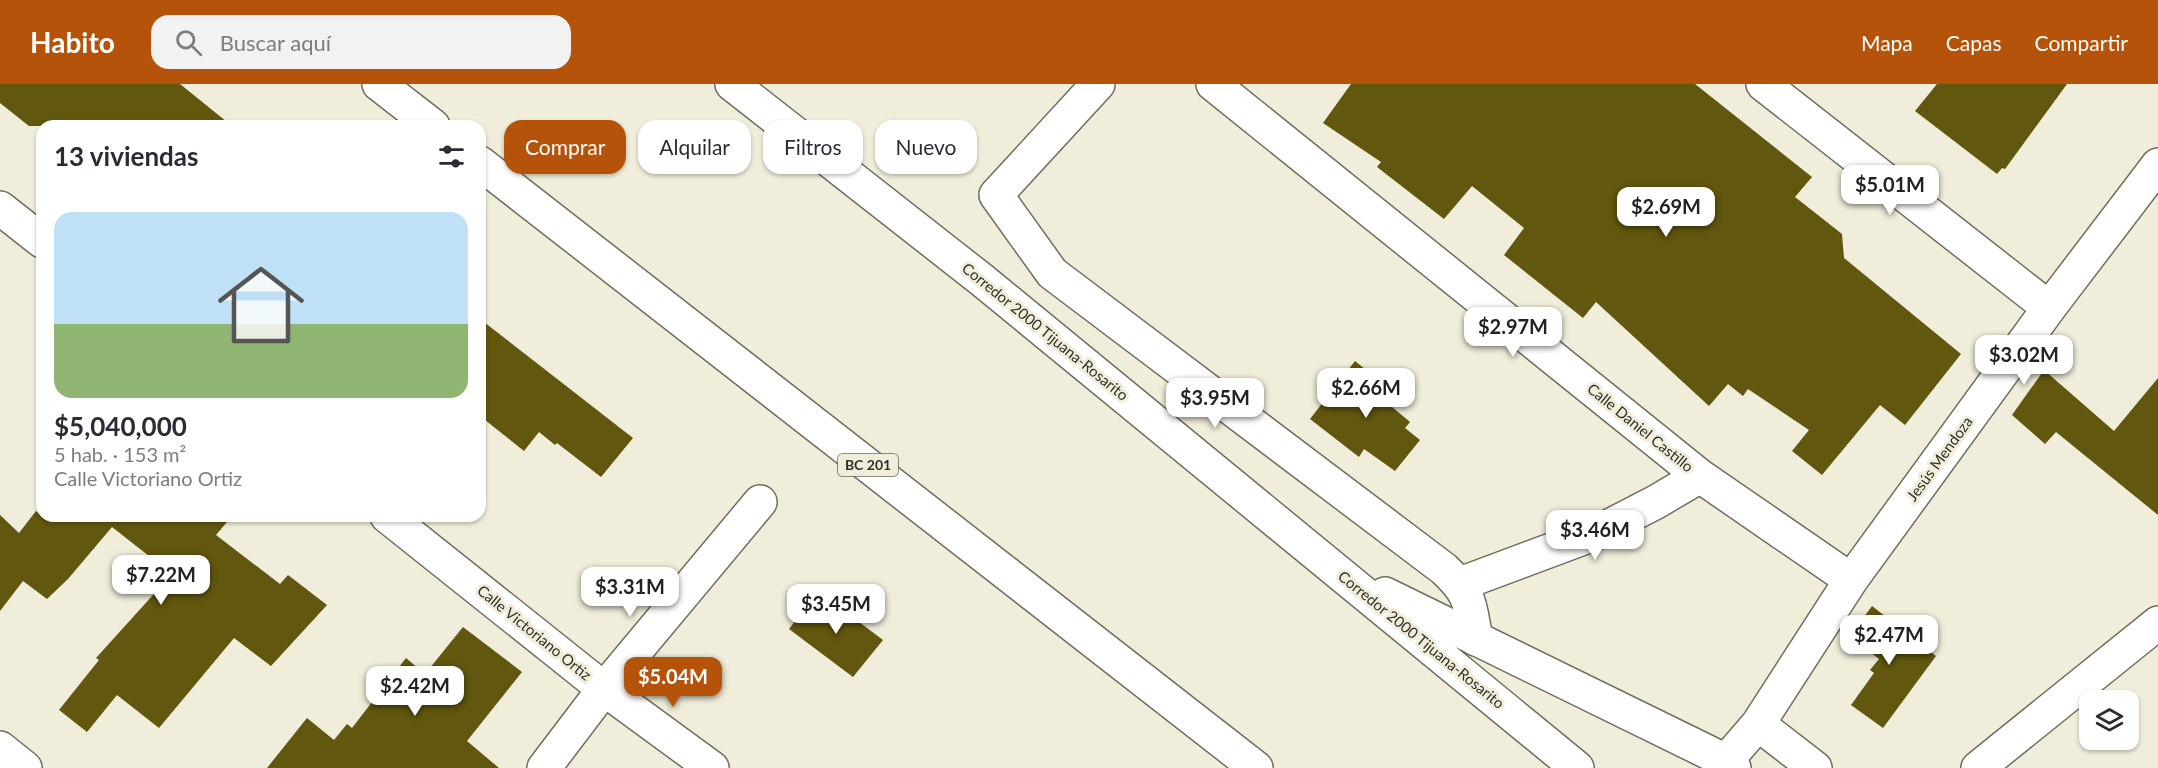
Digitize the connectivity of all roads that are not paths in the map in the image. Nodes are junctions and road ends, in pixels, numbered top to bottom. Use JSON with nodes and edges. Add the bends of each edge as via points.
{"nodes":[{"id":1,"x":379,"y":84,"type":"edge"},
{"id":2,"x":732,"y":84,"type":"edge"},
{"id":3,"x":1098,"y":84,"type":"edge"},
{"id":4,"x":1213,"y":84,"type":"edge"},
{"id":5,"x":1763,"y":84,"type":"edge"},
{"id":6,"x":425,"y":120,"type":"edge"},
{"id":7,"x":2158,"y":165,"type":"edge"},
{"id":8,"x":486,"y":168,"type":"edge"},
{"id":9,"x":0,"y":208,"type":"edge"},
{"id":10,"x":36,"y":236,"type":"edge"},
{"id":11,"x":2049,"y":308,"type":"junction"},
{"id":12,"x":1700,"y":476,"type":"junction"},
{"id":13,"x":760,"y":502,"type":"dead end"},
{"id":14,"x":395,"y":522,"type":"edge"},
{"id":15,"x":1333,"y":568,"type":"junction"},
{"id":16,"x":1851,"y":580,"type":"junction"},
{"id":17,"x":1460,"y":584,"type":"junction"},
{"id":18,"x":2158,"y":623,"type":"edge"},
{"id":19,"x":1476,"y":639,"type":"junction"},
{"id":20,"x":604,"y":689,"type":"junction"},
{"id":21,"x":1758,"y":724,"type":"junction"},
{"id":22,"x":0,"y":748,"type":"edge"},
{"id":23,"x":1730,"y":764,"type":"edge"},
{"id":24,"x":25,"y":768,"type":"edge"},
{"id":25,"x":544,"y":768,"type":"edge"},
{"id":26,"x":712,"y":768,"type":"edge"},
{"id":27,"x":1256,"y":768,"type":"edge"},
{"id":28,"x":1577,"y":768,"type":"edge"},
{"id":29,"x":1815,"y":768,"type":"edge"},
{"id":30,"x":1978,"y":768,"type":"edge"}],
"edges":[{"from":1,"to":6,"type":"main road"},
{"from":2,"to":15,"type":"main road","name":"Corredor 2000 Tijuana-Rosarito","via":[[982,280]]},
{"from":3,"to":17,"type":"main road","via":[[996,195],[1052,273]]},
{"from":4,"to":12,"type":"main road","name":"Calle Daniel Castillo"},
{"from":5,"to":11,"type":"main road"},
{"from":7,"to":11,"type":"main road","name":"Jesús Mendoza"},
{"from":8,"to":27,"type":"main road","number":"BC 201"},
{"from":9,"to":10,"type":"main road"},
{"from":11,"to":16,"type":"main road","name":"Jesús Mendoza"},
{"from":12,"to":16,"type":"main road","name":"Calle Daniel Castillo"},
{"from":12,"to":17,"type":"main road","via":[[1594,534]]},
{"from":13,"to":20,"type":"main road"},
{"from":14,"to":20,"type":"main road","name":"Calle Victoriano Ortiz"},
{"from":15,"to":19,"type":"main road"},
{"from":15,"to":28,"type":"main road","name":"Corredor 2000 Tijuana-Rosarito"},
{"from":16,"to":21,"type":"main road","name":"Jesús Mendoza"},
{"from":17,"to":19,"type":"main road","via":[[1468,597]]},
{"from":18,"to":30,"type":"main road"},
{"from":19,"to":23,"type":"main road"},
{"from":20,"to":25,"type":"main road"},
{"from":20,"to":26,"type":"main road","name":"Calle Victoriano Ortiz"},
{"from":21,"to":23,"type":"main road","name":"Jesús Mendoza"},
{"from":21,"to":29,"type":"main road"},
{"from":22,"to":24,"type":"main road"}]}
